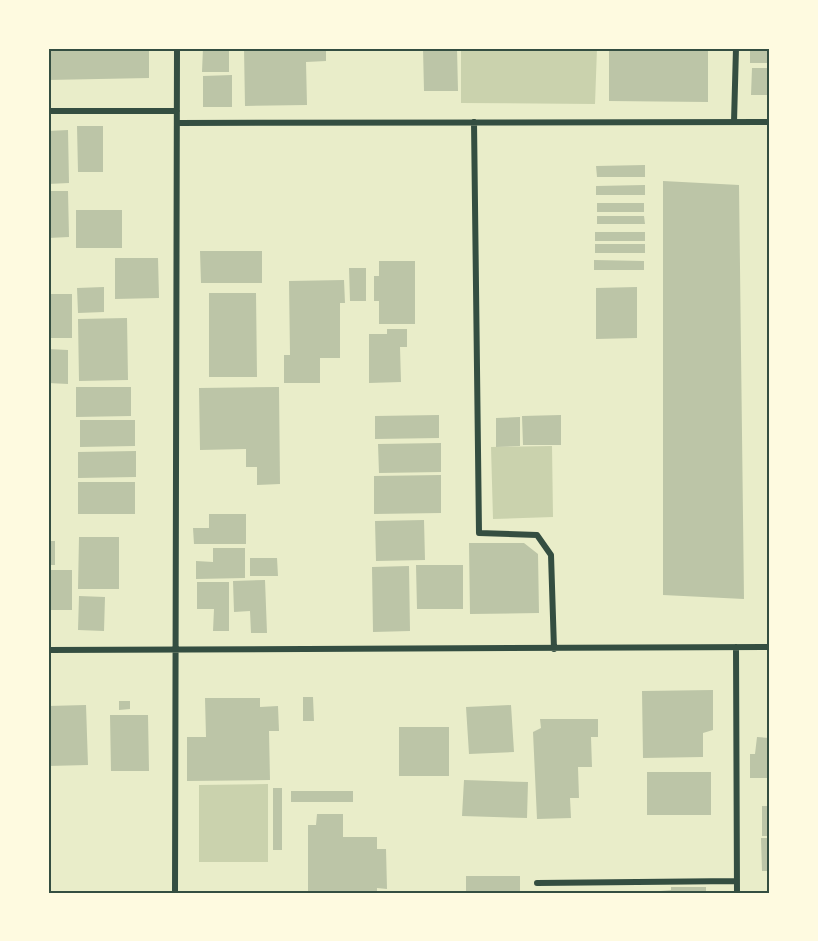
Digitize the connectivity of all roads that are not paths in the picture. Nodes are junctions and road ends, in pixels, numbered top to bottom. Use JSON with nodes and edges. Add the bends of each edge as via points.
{"nodes":[{"id":1,"x":177,"y":48,"type":"edge"},
{"id":2,"x":736,"y":48,"type":"edge"},
{"id":3,"x":48,"y":111,"type":"edge"},
{"id":4,"x":177,"y":111,"type":"junction"},
{"id":5,"x":474,"y":122,"type":"junction"},
{"id":6,"x":734,"y":122,"type":"junction"},
{"id":7,"x":770,"y":122,"type":"edge"},
{"id":8,"x":178,"y":123,"type":"junction"},
{"id":9,"x":736,"y":647,"type":"junction"},
{"id":10,"x":770,"y":647,"type":"edge"},
{"id":11,"x":554,"y":649,"type":"junction"},
{"id":12,"x":48,"y":650,"type":"edge"},
{"id":13,"x":175,"y":650,"type":"junction"},
{"id":14,"x":737,"y":881,"type":"junction"},
{"id":15,"x":537,"y":883,"type":"dead end"},
{"id":16,"x":175,"y":893,"type":"edge"},
{"id":17,"x":737,"y":893,"type":"edge"}],
"edges":[{"from":1,"to":4,"type":"street"},
{"from":2,"to":6,"type":"street"},
{"from":3,"to":4,"type":"street"},
{"from":4,"to":8,"type":"street"},
{"from":5,"to":6,"type":"street"},
{"from":5,"to":8,"type":"street"},
{"from":5,"to":11,"type":"street","via":[[478,533],[537,536],[551,555]]},
{"from":6,"to":7,"type":"street"},
{"from":8,"to":13,"type":"street"},
{"from":9,"to":10,"type":"street"},
{"from":9,"to":11,"type":"street"},
{"from":9,"to":14,"type":"street"},
{"from":11,"to":13,"type":"street"},
{"from":12,"to":13,"type":"street"},
{"from":13,"to":16,"type":"street"},
{"from":14,"to":15,"type":"street"},
{"from":14,"to":17,"type":"street"}]}
